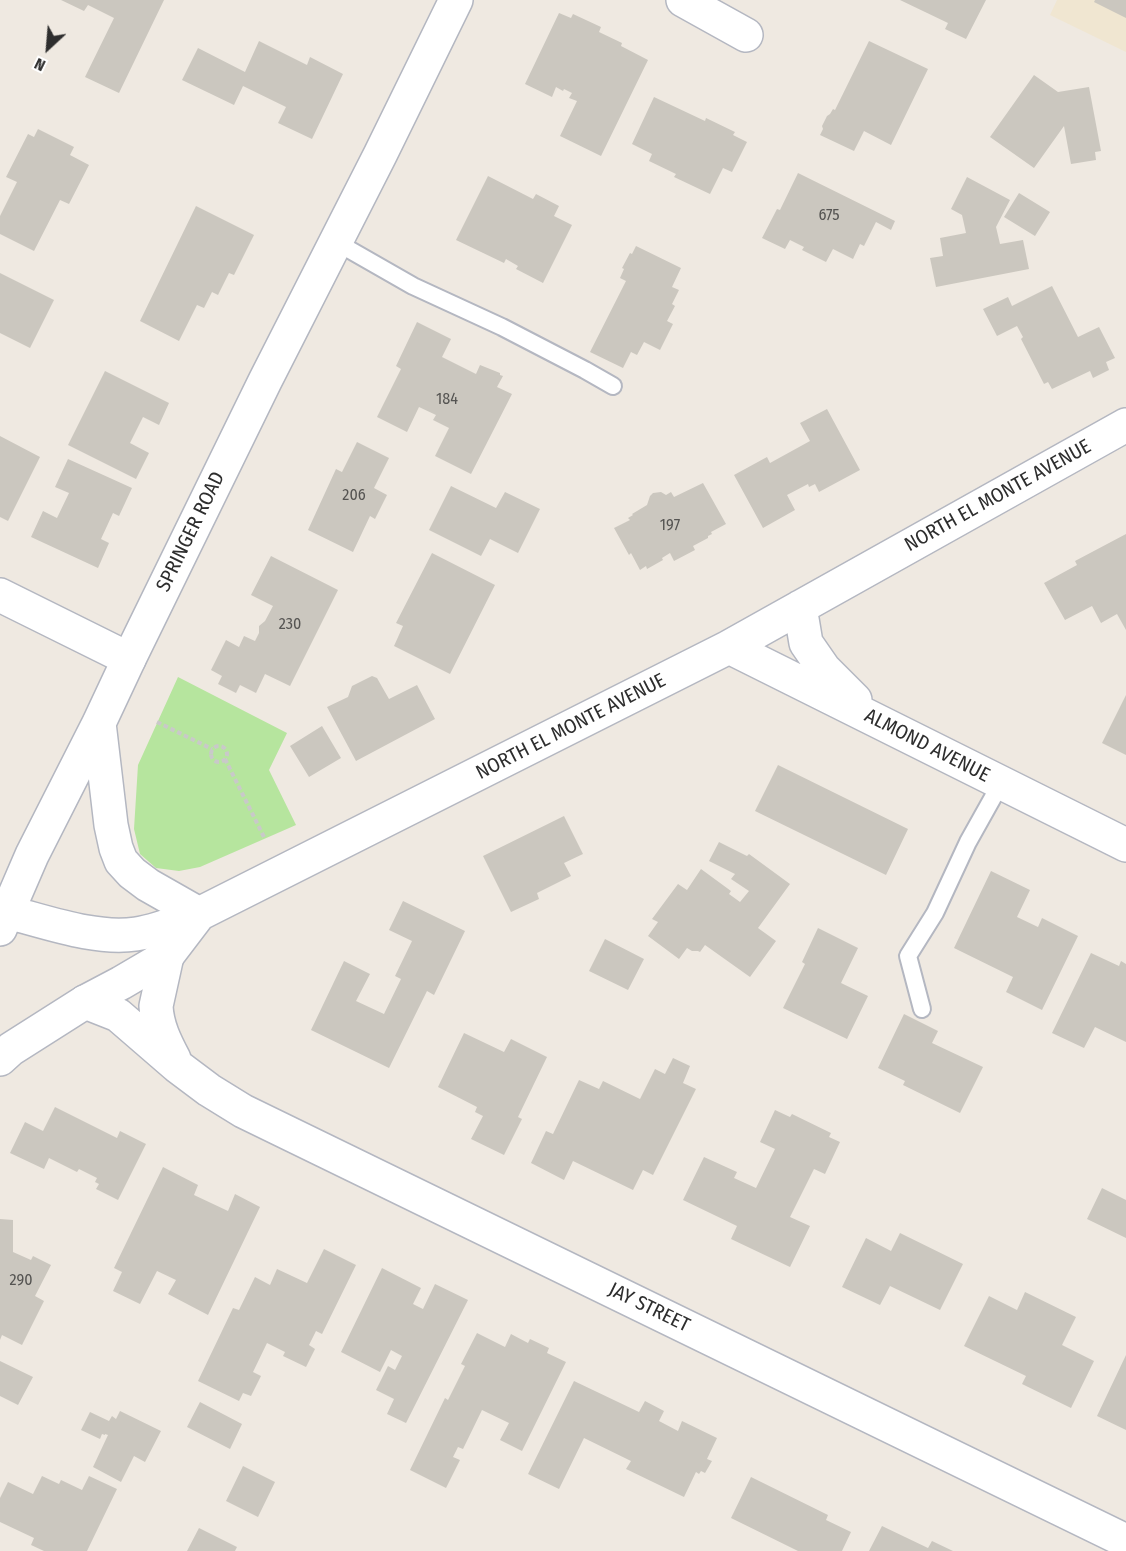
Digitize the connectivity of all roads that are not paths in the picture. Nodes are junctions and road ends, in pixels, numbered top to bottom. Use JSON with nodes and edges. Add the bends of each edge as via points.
{"nodes":[{"id":1,"x":683,"y":0,"type":"edge"},
{"id":2,"x":450,"y":2,"type":"edge"},
{"id":3,"x":746,"y":35,"type":"dead end"},
{"id":4,"x":336,"y":242,"type":"junction"},
{"id":5,"x":612,"y":386,"type":"dead end"},
{"id":6,"x":1126,"y":425,"type":"edge"},
{"id":7,"x":0,"y":595,"type":"edge"},
{"id":8,"x":800,"y":607,"type":"junction"},
{"id":9,"x":729,"y":646,"type":"junction"},
{"id":10,"x":129,"y":659,"type":"junction"},
{"id":11,"x":879,"y":721,"type":"junction"},
{"id":12,"x":99,"y":723,"type":"junction"},
{"id":13,"x":1000,"y":783,"type":"junction"},
{"id":14,"x":1126,"y":845,"type":"edge"},
{"id":15,"x":199,"y":914,"type":"junction"},
{"id":16,"x":4,"y":921,"type":"edge"},
{"id":17,"x":167,"y":956,"type":"junction"},
{"id":18,"x":85,"y":1002,"type":"junction"},
{"id":19,"x":922,"y":1009,"type":"dead end"},
{"id":20,"x":0,"y":1059,"type":"edge"},
{"id":21,"x":177,"y":1066,"type":"junction"},
{"id":22,"x":1126,"y":1541,"type":"edge"}],
"edges":[{"from":1,"to":3,"type":"street"},
{"from":2,"to":4,"type":"street","name":"SPRINGER ROAD"},
{"from":4,"to":5,"type":"lane","via":[[413,286],[502,327]]},
{"from":4,"to":10,"type":"street","name":"SPRINGER ROAD"},
{"from":6,"to":8,"type":"street","name":"NORTH EL MONTE AVENUE"},
{"from":7,"to":10,"type":"street"},
{"from":8,"to":9,"type":"street","name":"NORTH EL MONTE AVENUE"},
{"from":8,"to":11,"type":"street","via":[[806,643],[813,655]]},
{"from":9,"to":11,"type":"street","name":"ALMOND AVENUE"},
{"from":9,"to":15,"type":"street","name":"NORTH EL MONTE AVENUE"},
{"from":10,"to":12,"type":"street","name":"SPRINGER ROAD"},
{"from":11,"to":13,"type":"street","name":"ALMOND AVENUE"},
{"from":12,"to":15,"type":"street","via":[[111,825],[121,861],[148,885]]},
{"from":12,"to":16,"type":"street","name":"SPRINGER ROAD","via":[[32,855]]},
{"from":13,"to":14,"type":"street","name":"ALMOND AVENUE"},
{"from":13,"to":19,"type":"lane","via":[[935,913],[908,956]]},
{"from":15,"to":16,"type":"street","name":"NORTH EL MONTE AVENUE","via":[[135,934]]},
{"from":15,"to":17,"type":"street"},
{"from":17,"to":18,"type":"street"},
{"from":17,"to":21,"type":"street","name":"JAY STREET","via":[[156,1013],[161,1034]]},
{"from":18,"to":20,"type":"street"},
{"from":18,"to":21,"type":"street","name":"JAY STREET","via":[[118,1015]]},
{"from":21,"to":22,"type":"street","name":"JAY STREET","via":[[243,1111]]}]}
